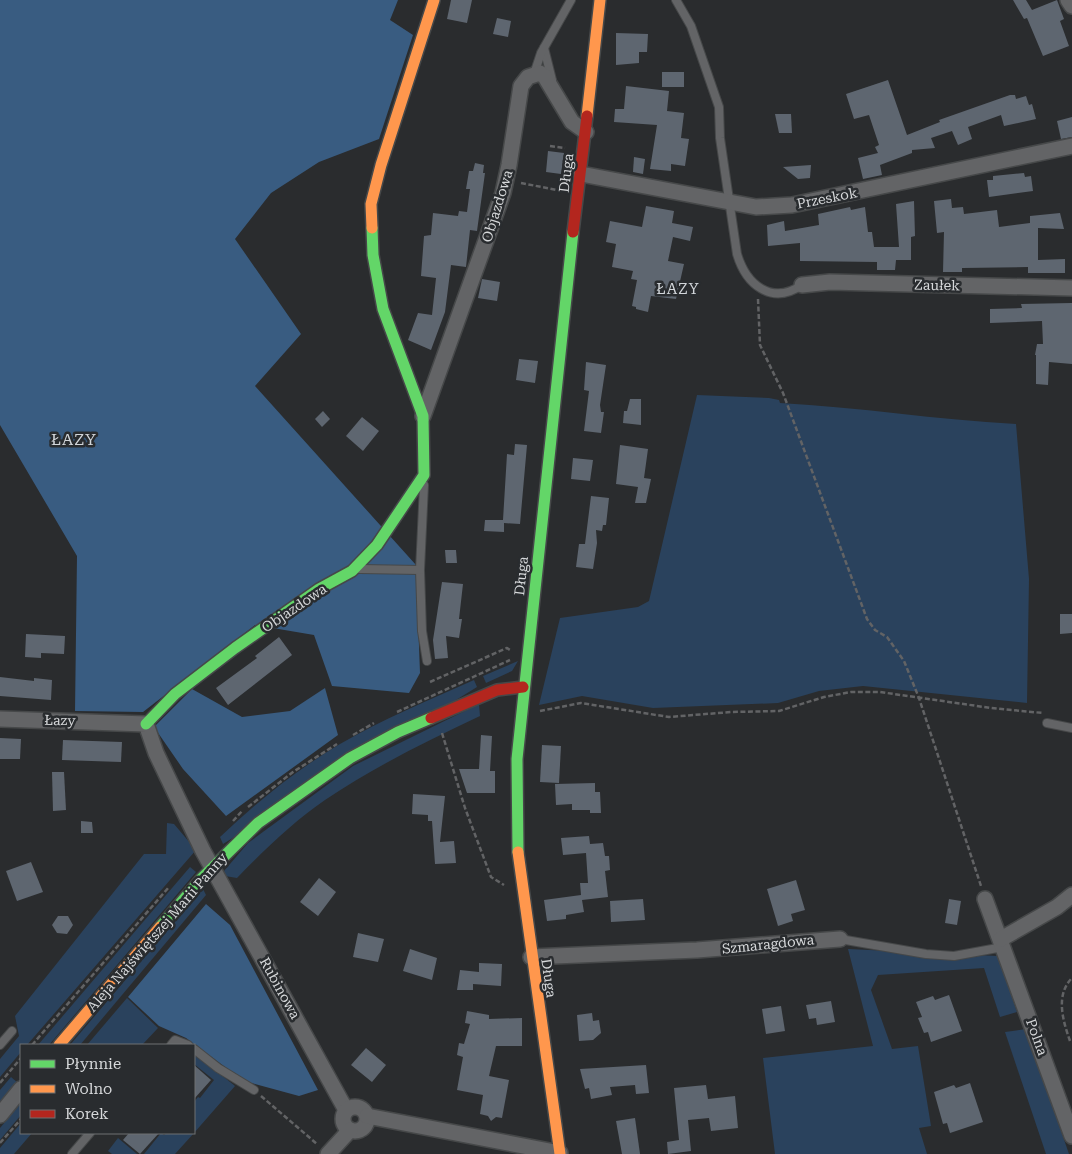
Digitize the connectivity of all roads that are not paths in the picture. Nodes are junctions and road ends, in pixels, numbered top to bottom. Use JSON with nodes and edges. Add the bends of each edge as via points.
{"nodes":[{"id":1,"x":434,"y":0,"type":"edge"},
{"id":2,"x":571,"y":0,"type":"edge"},
{"id":3,"x":600,"y":0,"type":"edge"},
{"id":4,"x":676,"y":0,"type":"edge"},
{"id":5,"x":1068,"y":0,"type":"edge"},
{"id":6,"x":1072,"y":6,"type":"edge"},
{"id":7,"x":544,"y":48,"type":"junction"},
{"id":8,"x":534,"y":74,"type":"junction"},
{"id":9,"x":553,"y":88,"type":"junction"},
{"id":10,"x":586,"y":132,"type":"junction"},
{"id":11,"x":1072,"y":146,"type":"edge"},
{"id":12,"x":581,"y":174,"type":"junction"},
{"id":13,"x":730,"y":201,"type":"junction"},
{"id":14,"x":802,"y":285,"type":"joint"},
{"id":15,"x":1072,"y":288,"type":"edge"},
{"id":16,"x":423,"y":416,"type":"junction"},
{"id":17,"x":424,"y":475,"type":"junction"},
{"id":18,"x":355,"y":569,"type":"junction"},
{"id":19,"x":420,"y":570,"type":"junction"},
{"id":20,"x":428,"y":661,"type":"dead end"},
{"id":21,"x":523,"y":687,"type":"junction"},
{"id":22,"x":0,"y":719,"type":"edge"},
{"id":23,"x":1046,"y":723,"type":"dead end"},
{"id":24,"x":146,"y":724,"type":"junction"},
{"id":25,"x":1072,"y":728,"type":"edge"},
{"id":26,"x":213,"y":866,"type":"junction"},
{"id":27,"x":1072,"y":895,"type":"edge"},
{"id":28,"x":985,"y":899,"type":"road end"},
{"id":29,"x":840,"y":938,"type":"joint"},
{"id":30,"x":1002,"y":943,"type":"junction"},
{"id":31,"x":531,"y":957,"type":"junction"},
{"id":32,"x":12,"y":1031,"type":"dead end"},
{"id":33,"x":60,"y":1044,"type":"edge"},
{"id":34,"x":172,"y":1044,"type":"edge"},
{"id":35,"x":185,"y":1044,"type":"edge"},
{"id":36,"x":0,"y":1045,"type":"edge"},
{"id":37,"x":195,"y":1050,"type":"edge"},
{"id":38,"x":254,"y":1090,"type":"road end"},
{"id":39,"x":20,"y":1091,"type":"edge"},
{"id":40,"x":346,"y":1110,"type":"junction"},
{"id":41,"x":0,"y":1115,"type":"edge"},
{"id":42,"x":367,"y":1116,"type":"junction"},
{"id":43,"x":350,"y":1130,"type":"junction"},
{"id":44,"x":89,"y":1134,"type":"edge"},
{"id":45,"x":1072,"y":1136,"type":"edge"},
{"id":46,"x":325,"y":1151,"type":"edge"},
{"id":47,"x":560,"y":1153,"type":"edge"},
{"id":48,"x":72,"y":1154,"type":"edge"}],
"edges":[{"from":1,"to":16,"type":"street","name":"Objazdowa","via":[[371,204],[373,256],[383,309]]},
{"from":2,"to":7,"type":"lane"},
{"from":3,"to":10,"type":"street","name":"Długa"},
{"from":4,"to":13,"type":"lane","via":[[691,26],[719,107],[720,138]]},
{"from":5,"to":6,"type":"street"},
{"from":7,"to":8,"type":"lane"},
{"from":7,"to":9,"type":"lane"},
{"from":8,"to":9,"type":"street","via":[[540,73]]},
{"from":8,"to":16,"type":"street","name":"Objazdowa","via":[[520,86],[503,193]]},
{"from":9,"to":10,"type":"street","via":[[572,122]]},
{"from":10,"to":12,"type":"street","name":"Długa"},
{"from":11,"to":13,"type":"street","name":"Przeskok","via":[[792,205],[756,207]]},
{"from":12,"to":13,"type":"street","name":"Przeskok"},
{"from":12,"to":21,"type":"street","name":"Długa"},
{"from":13,"to":14,"type":"lane","via":[[740,266],[758,288],[784,293]]},
{"from":14,"to":15,"type":"street","name":"Zaułek","via":[[830,282]]},
{"from":16,"to":17,"type":"street","name":"Objazdowa"},
{"from":17,"to":18,"type":"street","name":"Objazdowa","via":[[377,545]]},
{"from":17,"to":19,"type":"lane","name":"Objazdowa"},
{"from":18,"to":19,"type":"lane"},
{"from":18,"to":24,"type":"street","name":"Objazdowa","via":[[319,589],[235,648],[175,694]]},
{"from":19,"to":20,"type":"lane","name":"Objazdowa","via":[[422,631]]},
{"from":21,"to":26,"type":"street","name":"Aleja Najświętszej Marii Panny","via":[[496,690],[350,758],[258,823]]},
{"from":21,"to":31,"type":"street","name":"Długa","via":[[516,820]]},
{"from":22,"to":24,"type":"street","name":"Łazy"},
{"from":23,"to":25,"type":"lane"},
{"from":24,"to":26,"type":"street","name":"Rubinowa","via":[[156,753]]},
{"from":26,"to":33,"type":"street","name":"Aleja Najświętszej Marii Panny"},
{"from":26,"to":40,"type":"street","name":"Rubinowa"},
{"from":27,"to":30,"type":"street"},
{"from":28,"to":30,"type":"street","name":"Polna"},
{"from":29,"to":30,"type":"lane","name":"Szmaragdowa","via":[[954,956]]},
{"from":29,"to":31,"type":"street","name":"Szmaragdowa","via":[[697,950]]},
{"from":30,"to":45,"type":"street","name":"Polna"},
{"from":31,"to":47,"type":"street","name":"Długa"},
{"from":32,"to":36,"type":"lane"},
{"from":34,"to":35,"type":"lane","via":[[175,1040]]},
{"from":37,"to":38,"type":"lane"},
{"from":39,"to":41,"type":"street"},
{"from":40,"to":42,"type":"street","via":[[356,1106]]},
{"from":40,"to":43,"type":"street","name":"Rubinowa","via":[[343,1121]]},
{"from":42,"to":43,"type":"street","via":[[364,1127],[358,1131]]},
{"from":42,"to":47,"type":"street"},
{"from":43,"to":46,"type":"street"},
{"from":44,"to":48,"type":"lane"}]}
